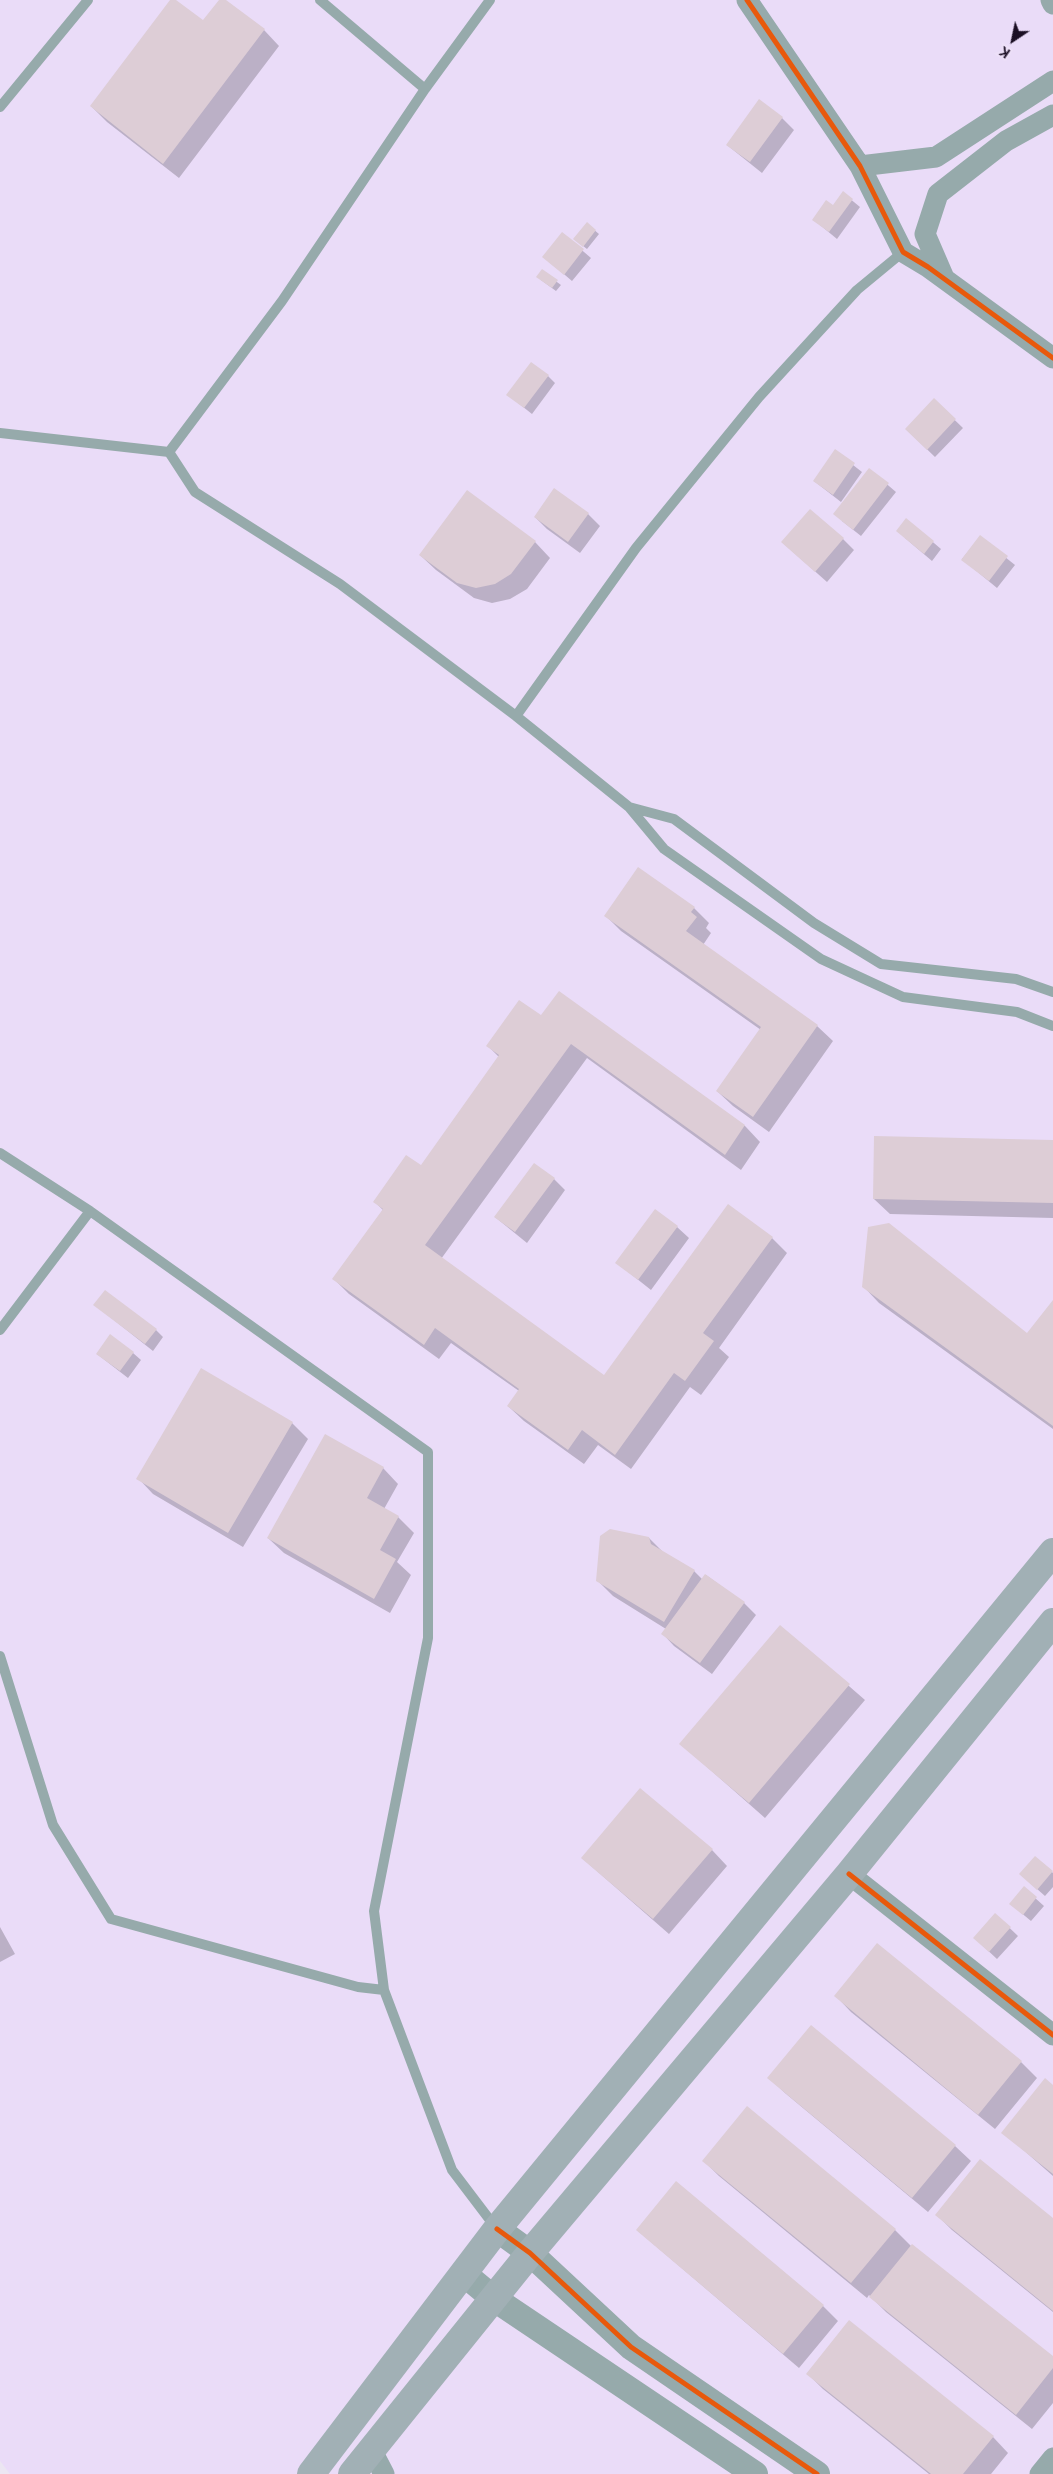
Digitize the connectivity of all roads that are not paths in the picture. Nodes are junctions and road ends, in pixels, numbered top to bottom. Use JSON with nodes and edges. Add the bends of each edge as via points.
{"nodes":[{"id":1,"x":88,"y":0,"type":"edge"},
{"id":2,"x":320,"y":0,"type":"edge"},
{"id":3,"x":490,"y":0,"type":"edge"},
{"id":4,"x":747,"y":0,"type":"edge"},
{"id":5,"x":1051,"y":0,"type":"edge"},
{"id":6,"x":1053,"y":4,"type":"edge"},
{"id":7,"x":1053,"y":82,"type":"edge"},
{"id":8,"x":425,"y":89,"type":"junction"},
{"id":9,"x":0,"y":107,"type":"edge"},
{"id":10,"x":1053,"y":114,"type":"edge"},
{"id":11,"x":860,"y":166,"type":"junction"},
{"id":12,"x":903,"y":252,"type":"junction"},
{"id":13,"x":944,"y":278,"type":"junction"},
{"id":14,"x":1053,"y":358,"type":"edge"},
{"id":15,"x":0,"y":433,"type":"edge"},
{"id":16,"x":169,"y":452,"type":"junction"},
{"id":17,"x":516,"y":716,"type":"junction"},
{"id":18,"x":629,"y":807,"type":"junction"},
{"id":19,"x":1053,"y":992,"type":"edge"},
{"id":20,"x":1053,"y":1026,"type":"edge"},
{"id":21,"x":0,"y":1153,"type":"edge"},
{"id":22,"x":90,"y":1210,"type":"junction"},
{"id":23,"x":0,"y":1330,"type":"edge"},
{"id":24,"x":1053,"y":1552,"type":"edge"},
{"id":25,"x":1053,"y":1622,"type":"edge"},
{"id":26,"x":0,"y":1656,"type":"edge"},
{"id":27,"x":849,"y":1874,"type":"junction"},
{"id":28,"x":384,"y":1990,"type":"junction"},
{"id":29,"x":1053,"y":2035,"type":"edge"},
{"id":30,"x":497,"y":2229,"type":"junction"},
{"id":31,"x":530,"y":2253,"type":"junction"},
{"id":32,"x":463,"y":2273,"type":"junction"},
{"id":33,"x":493,"y":2298,"type":"junction"},
{"id":34,"x":371,"y":2449,"type":"junction"},
{"id":35,"x":1053,"y":2458,"type":"edge"},
{"id":36,"x":311,"y":2474,"type":"edge"},
{"id":37,"x":352,"y":2474,"type":"edge"},
{"id":38,"x":384,"y":2474,"type":"edge"},
{"id":39,"x":755,"y":2474,"type":"edge"},
{"id":40,"x":817,"y":2474,"type":"edge"},
{"id":41,"x":1040,"y":2474,"type":"edge"}],
"edges":[{"from":1,"to":9,"type":"lane"},
{"from":2,"to":8,"type":"lane"},
{"from":3,"to":8,"type":"lane"},
{"from":4,"to":11,"type":"street"},
{"from":5,"to":6,"type":"street"},
{"from":7,"to":11,"type":"street","via":[[936,157]]},
{"from":8,"to":16,"type":"lane","via":[[282,301]]},
{"from":10,"to":13,"type":"street","via":[[1006,141],[938,194],[924,234]]},
{"from":11,"to":12,"type":"street"},
{"from":12,"to":13,"type":"street"},
{"from":12,"to":17,"type":"lane","via":[[857,290],[759,397],[636,548]]},
{"from":13,"to":14,"type":"street"},
{"from":15,"to":16,"type":"lane"},
{"from":16,"to":17,"type":"lane","via":[[195,492],[340,584]]},
{"from":17,"to":18,"type":"lane"},
{"from":18,"to":19,"type":"lane","via":[[674,819],[814,923],[881,964],[1016,980]]},
{"from":18,"to":20,"type":"lane","via":[[664,849],[821,959],[903,998],[1017,1012]]},
{"from":21,"to":22,"type":"lane"},
{"from":22,"to":23,"type":"lane"},
{"from":22,"to":28,"type":"lane","via":[[428,1452],[428,1638],[374,1911]]},
{"from":24,"to":30,"type":"main road"},
{"from":25,"to":27,"type":"main road"},
{"from":26,"to":28,"type":"lane","via":[[53,1824],[111,1919],[358,1986]]},
{"from":27,"to":29,"type":"street"},
{"from":27,"to":31,"type":"main road"},
{"from":28,"to":30,"type":"lane","via":[[452,2170]]},
{"from":30,"to":31,"type":"street"},
{"from":30,"to":32,"type":"main road"},
{"from":31,"to":33,"type":"main road"},
{"from":31,"to":40,"type":"street","via":[[631,2347]]},
{"from":32,"to":33,"type":"street"},
{"from":32,"to":36,"type":"main road"},
{"from":33,"to":34,"type":"main road"},
{"from":33,"to":39,"type":"street"},
{"from":34,"to":37,"type":"main road"},
{"from":34,"to":38,"type":"street"},
{"from":35,"to":41,"type":"street"}]}
